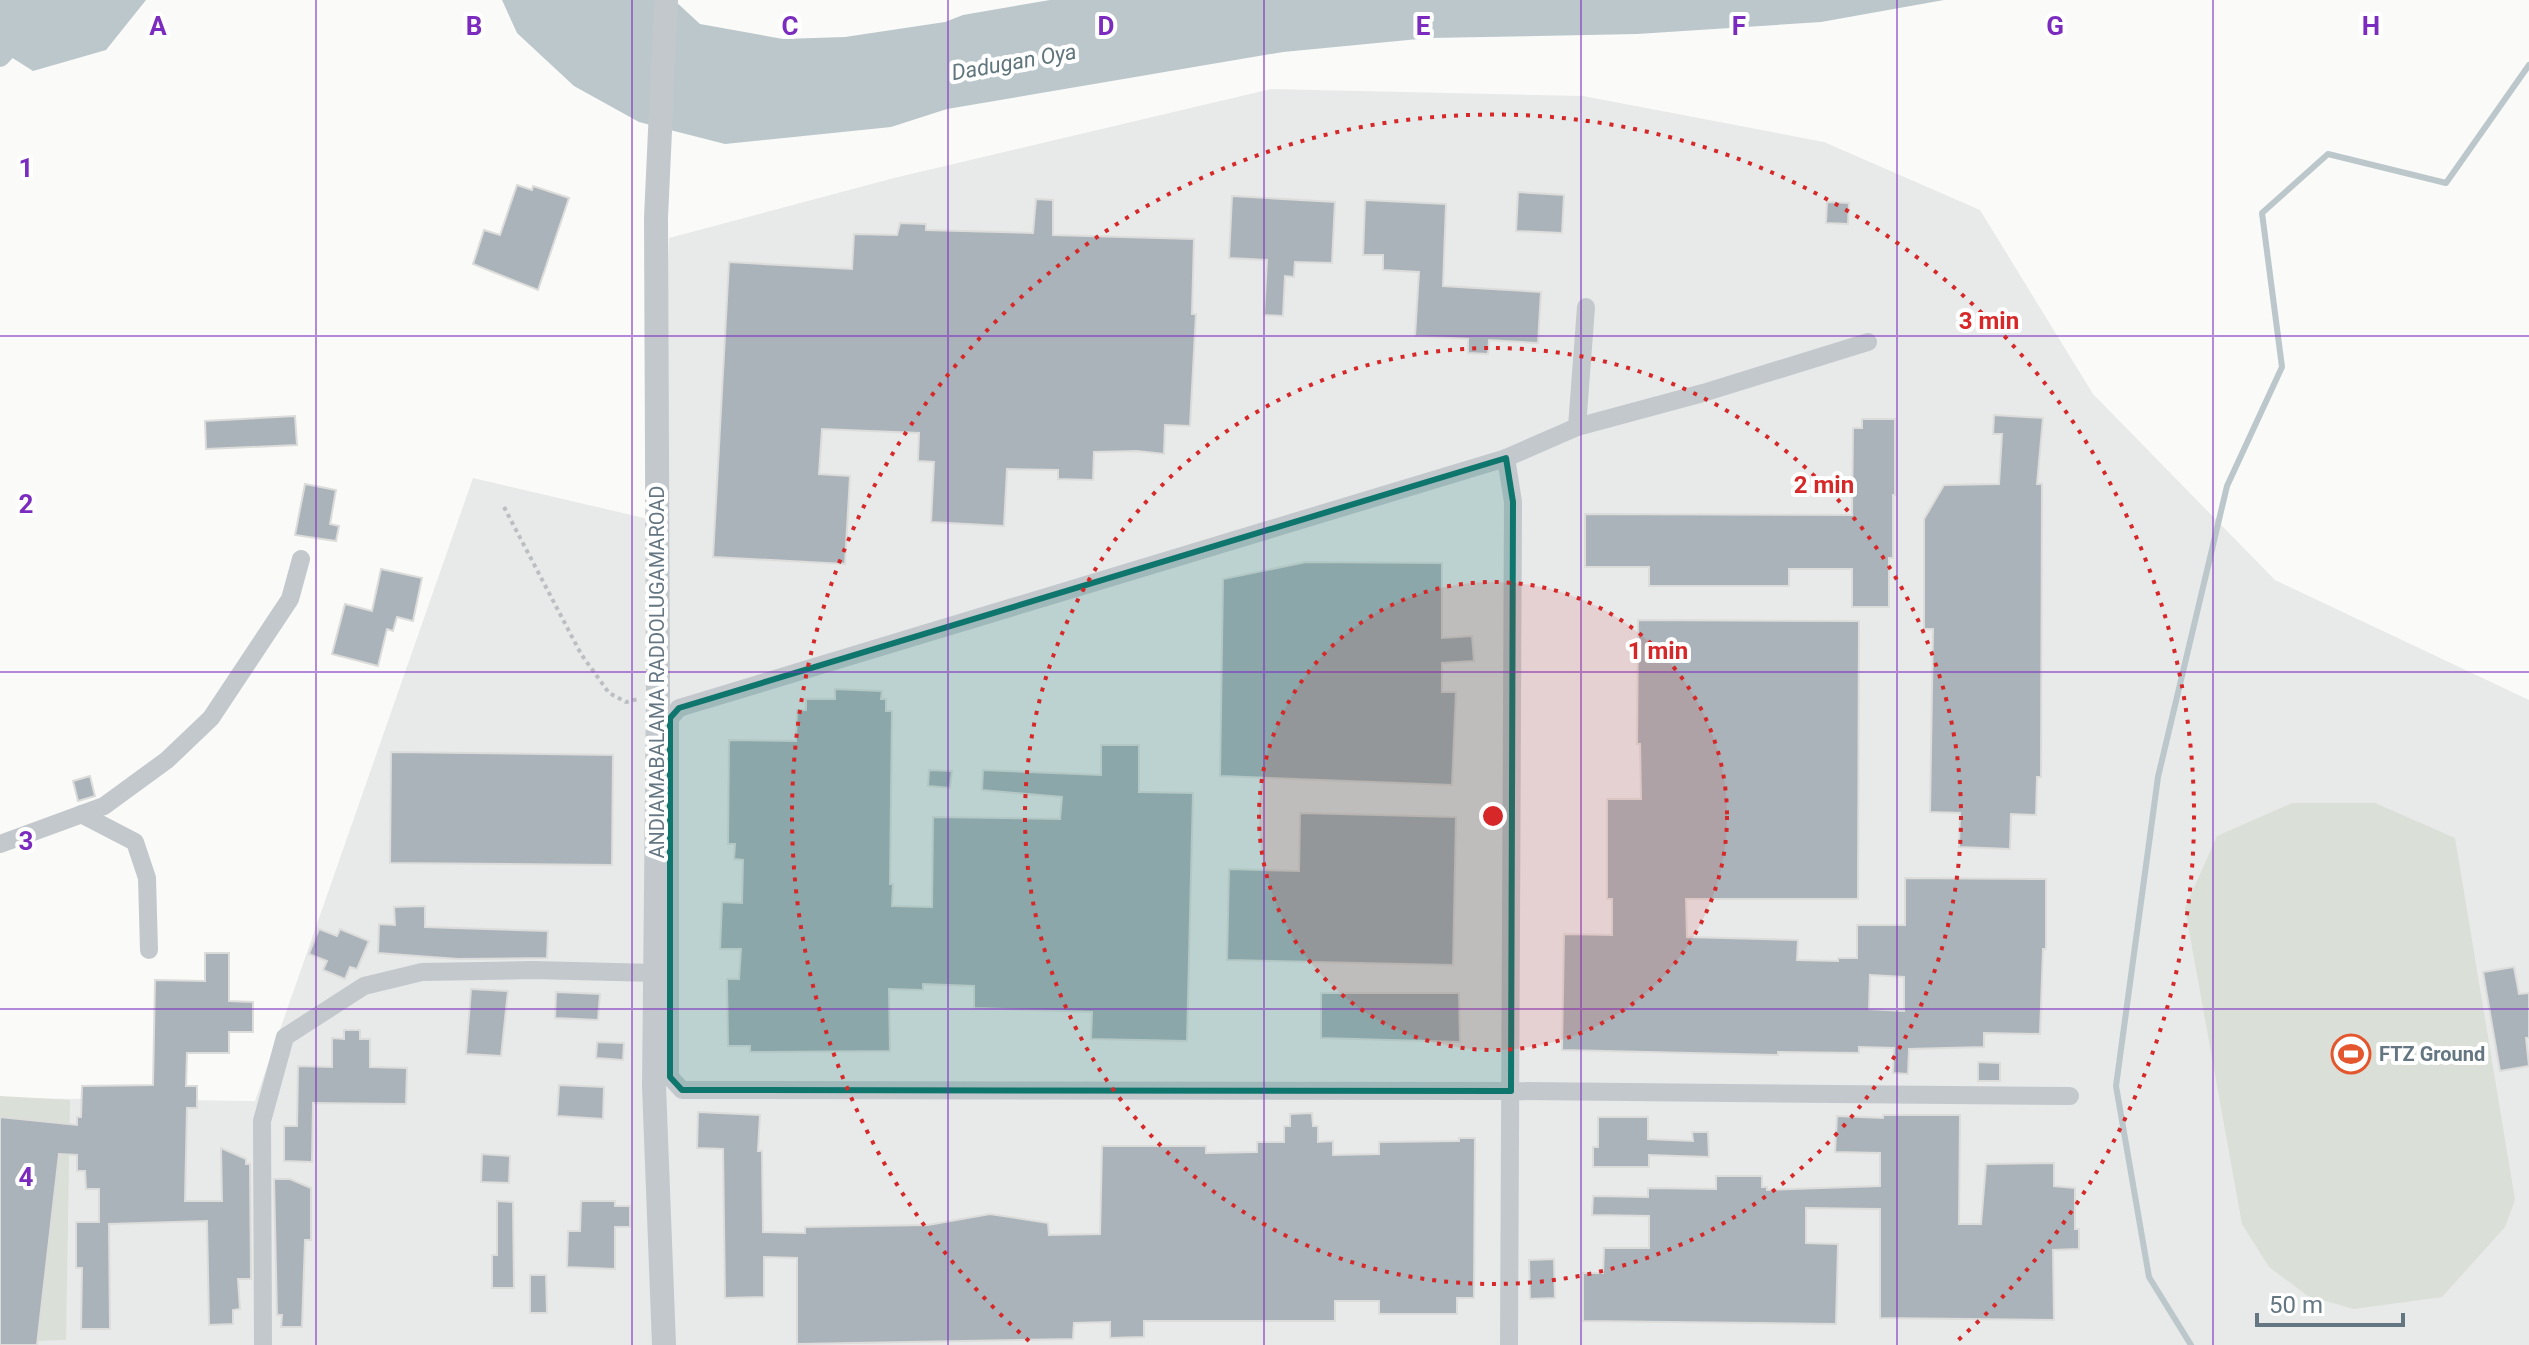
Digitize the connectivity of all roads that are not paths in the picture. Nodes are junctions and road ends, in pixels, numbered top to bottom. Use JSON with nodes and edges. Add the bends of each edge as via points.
{"nodes":[{"id":1,"x":666,"y":0,"type":"edge"},
{"id":2,"x":1586,"y":307,"type":"dead end"},
{"id":3,"x":1868,"y":342,"type":"dead end"},
{"id":4,"x":1577,"y":427,"type":"junction"},
{"id":5,"x":1506,"y":458,"type":"junction"},
{"id":6,"x":301,"y":559,"type":"dead end"},
{"id":7,"x":81,"y":814,"type":"junction"},
{"id":8,"x":0,"y":844,"type":"edge"},
{"id":9,"x":149,"y":950,"type":"dead end"},
{"id":10,"x":655,"y":973,"type":"junction"},
{"id":11,"x":1511,"y":1091,"type":"junction"},
{"id":12,"x":2070,"y":1096,"type":"dead end"},
{"id":13,"x":263,"y":1345,"type":"edge"},
{"id":14,"x":664,"y":1345,"type":"edge"},
{"id":15,"x":1509,"y":1345,"type":"edge"}],
"edges":[{"from":1,"to":10,"type":"street","name":"ANDIAMABALAMA RADDOLUGAMAROAD","via":[[656,218]]},
{"from":2,"to":4,"type":"street"},
{"from":3,"to":4,"type":"street"},
{"from":4,"to":5,"type":"street"},
{"from":5,"to":11,"type":"street","via":[[1513,502]]},
{"from":5,"to":11,"type":"street","via":[[679,708],[670,718],[670,1077],[682,1090]]},
{"from":6,"to":7,"type":"street","via":[[290,599],[211,718],[167,760],[104,806]]},
{"from":7,"to":8,"type":"street"},
{"from":7,"to":9,"type":"street","via":[[135,842],[147,878]]},
{"from":10,"to":13,"type":"street","via":[[422,972],[364,986],[285,1037],[262,1121]]},
{"from":10,"to":14,"type":"street","name":"ANDIAMABALAMA RADDOLUGAMAROAD"},
{"from":11,"to":12,"type":"street"},
{"from":11,"to":15,"type":"street"}]}
